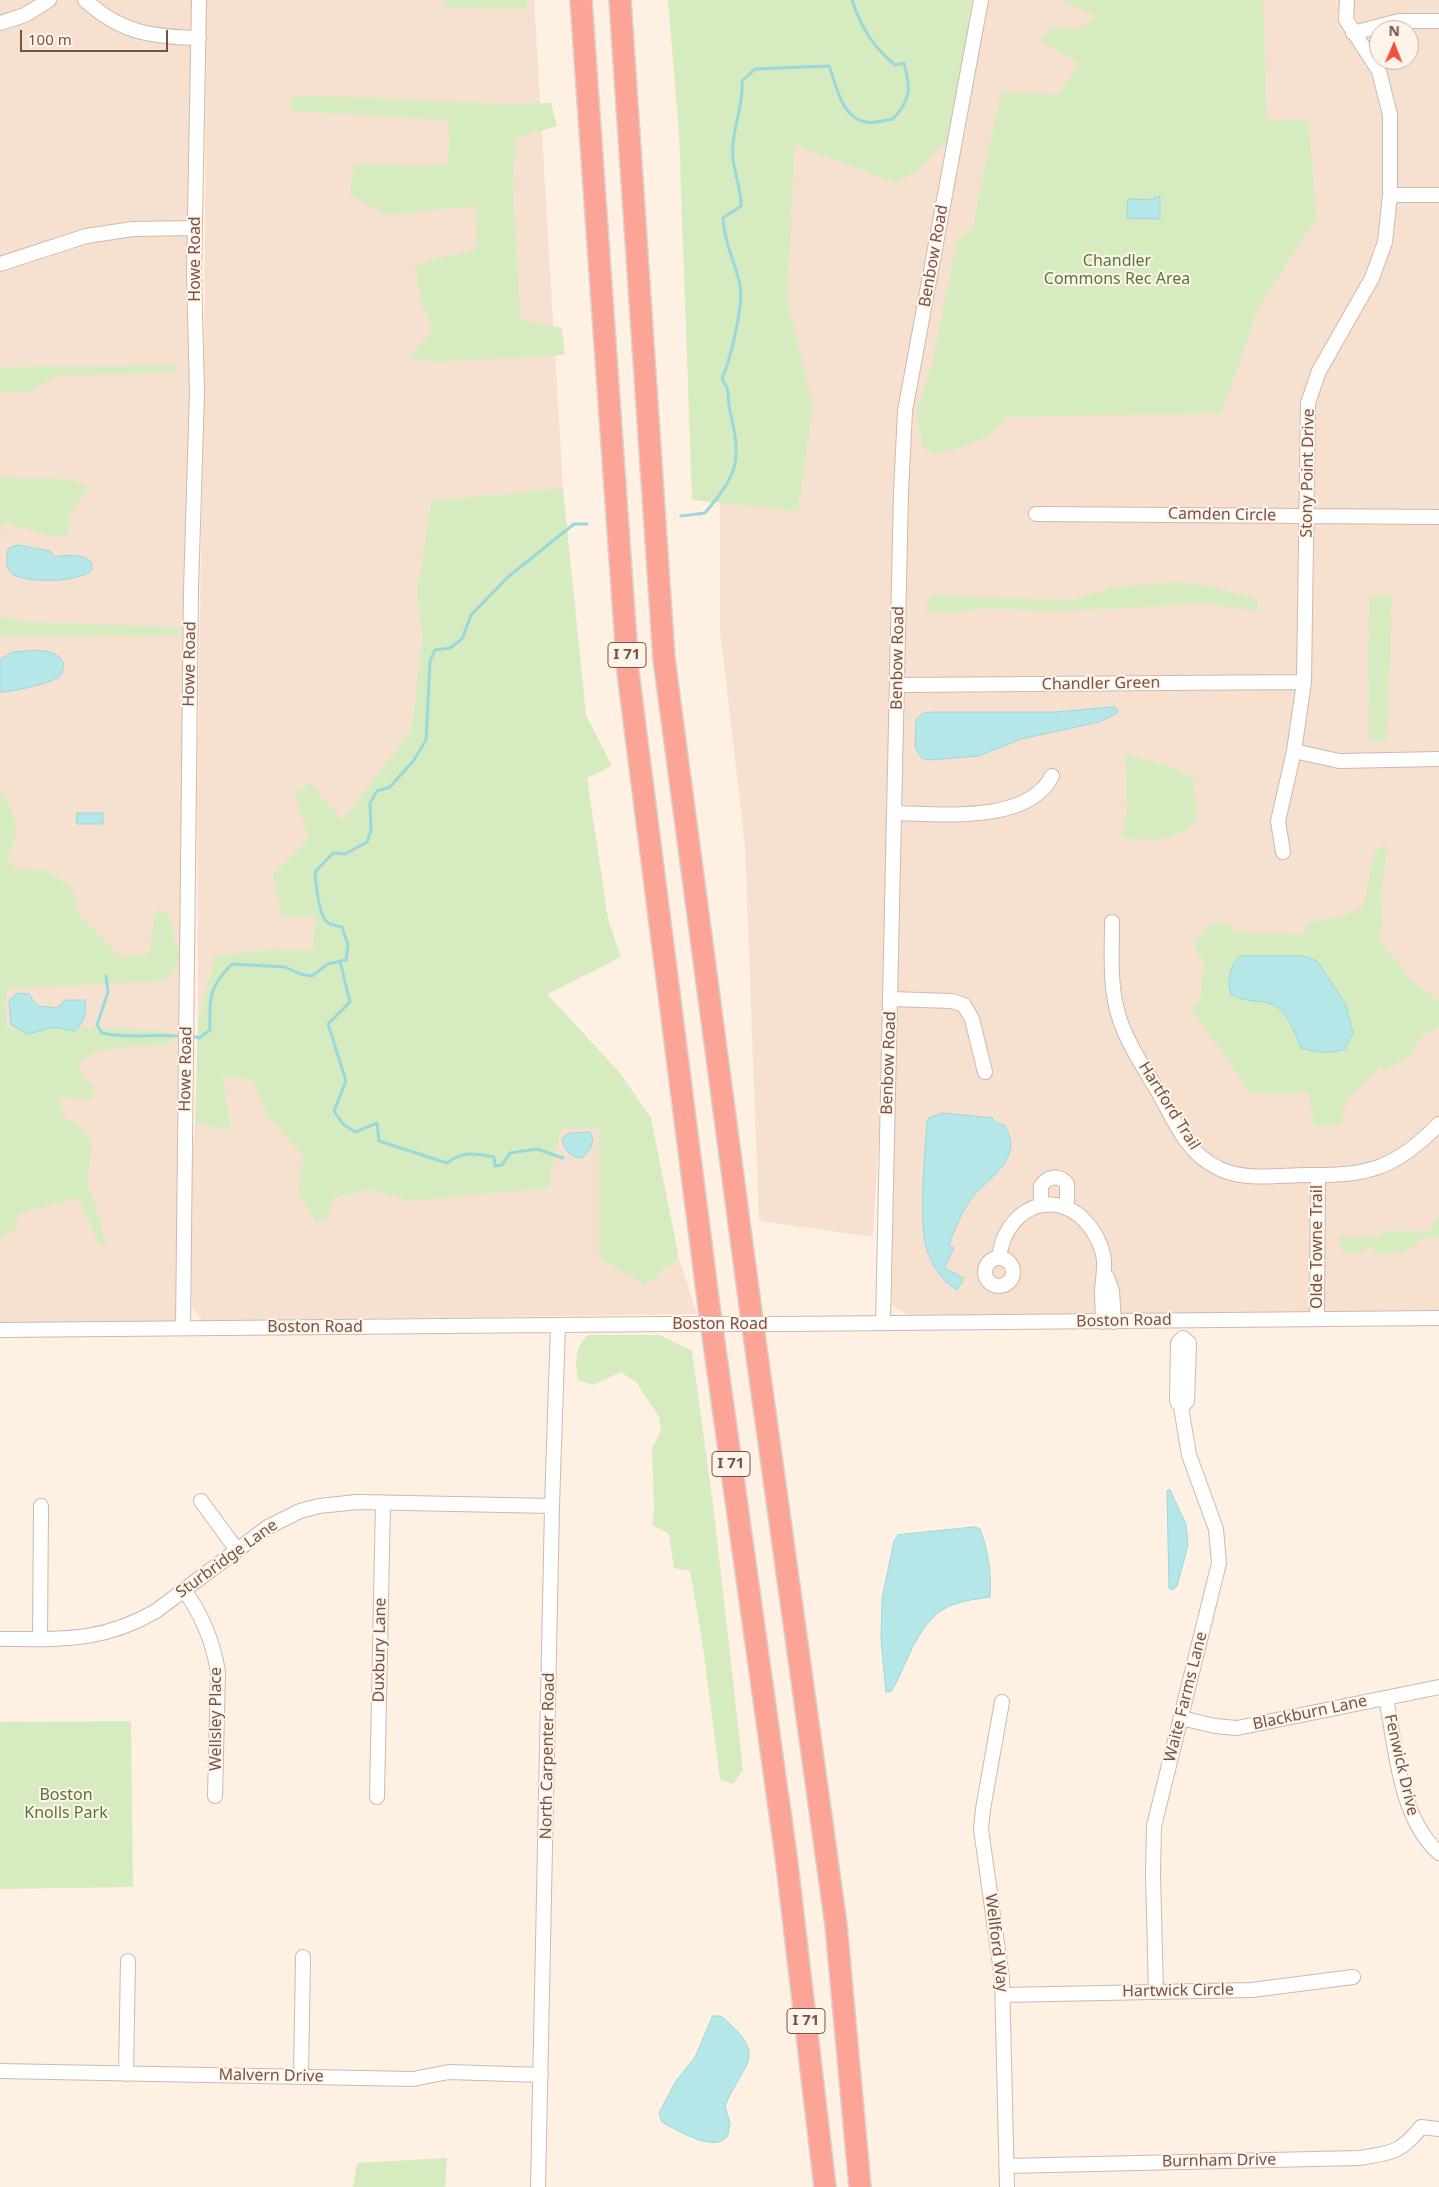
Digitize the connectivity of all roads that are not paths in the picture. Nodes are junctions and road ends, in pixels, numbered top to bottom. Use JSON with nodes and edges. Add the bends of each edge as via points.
{"nodes":[{"id":1,"x":49,"y":0,"type":"edge"},
{"id":2,"x":85,"y":0,"type":"edge"},
{"id":3,"x":199,"y":0,"type":"edge"},
{"id":4,"x":581,"y":0,"type":"edge"},
{"id":5,"x":620,"y":0,"type":"edge"},
{"id":6,"x":981,"y":0,"type":"edge"},
{"id":7,"x":1346,"y":0,"type":"edge"},
{"id":8,"x":1439,"y":21,"type":"edge"},
{"id":9,"x":0,"y":23,"type":"edge"},
{"id":10,"x":1354,"y":33,"type":"junction"},
{"id":11,"x":199,"y":38,"type":"junction"},
{"id":12,"x":1390,"y":195,"type":"junction"},
{"id":13,"x":1439,"y":195,"type":"edge"},
{"id":14,"x":195,"y":228,"type":"junction"},
{"id":15,"x":0,"y":264,"type":"edge"},
{"id":16,"x":1036,"y":514,"type":"dead end"},
{"id":17,"x":1308,"y":516,"type":"junction"},
{"id":18,"x":1439,"y":518,"type":"edge"},
{"id":19,"x":1304,"y":682,"type":"junction"},
{"id":20,"x":898,"y":685,"type":"junction"},
{"id":21,"x":1294,"y":751,"type":"junction"},
{"id":22,"x":1439,"y":759,"type":"edge"},
{"id":23,"x":1052,"y":776,"type":"dead end"},
{"id":24,"x":895,"y":813,"type":"junction"},
{"id":25,"x":1283,"y":852,"type":"dead end"},
{"id":26,"x":1112,"y":922,"type":"dead end"},
{"id":27,"x":891,"y":999,"type":"junction"},
{"id":28,"x":985,"y":1072,"type":"dead end"},
{"id":29,"x":1439,"y":1124,"type":"edge"},
{"id":30,"x":1318,"y":1175,"type":"junction"},
{"id":31,"x":1041,"y":1204,"type":"junction"},
{"id":32,"x":1067,"y":1207,"type":"junction"},
{"id":33,"x":999,"y":1258,"type":"dead end"},
{"id":34,"x":1439,"y":1318,"type":"edge"},
{"id":35,"x":1317,"y":1319,"type":"junction"},
{"id":36,"x":1183,"y":1320,"type":"junction"},
{"id":37,"x":1109,"y":1322,"type":"junction"},
{"id":38,"x":883,"y":1323,"type":"junction"},
{"id":39,"x":558,"y":1325,"type":"junction"},
{"id":40,"x":183,"y":1328,"type":"junction"},
{"id":41,"x":0,"y":1330,"type":"edge"},
{"id":42,"x":201,"y":1501,"type":"dead end"},
{"id":43,"x":383,"y":1502,"type":"junction"},
{"id":44,"x":41,"y":1506,"type":"dead end"},
{"id":45,"x":552,"y":1506,"type":"junction"},
{"id":46,"x":237,"y":1550,"type":"junction"},
{"id":47,"x":184,"y":1590,"type":"junction"},
{"id":48,"x":0,"y":1639,"type":"edge"},
{"id":49,"x":40,"y":1639,"type":"junction"},
{"id":50,"x":1439,"y":1687,"type":"edge"},
{"id":51,"x":1386,"y":1698,"type":"junction"},
{"id":52,"x":1002,"y":1702,"type":"dead end"},
{"id":53,"x":1181,"y":1718,"type":"junction"},
{"id":54,"x":215,"y":1796,"type":"dead end"},
{"id":55,"x":377,"y":1797,"type":"dead end"},
{"id":56,"x":1439,"y":1853,"type":"edge"},
{"id":57,"x":303,"y":1957,"type":"dead end"},
{"id":58,"x":128,"y":1960,"type":"dead end"},
{"id":59,"x":1353,"y":1977,"type":"dead end"},
{"id":60,"x":1156,"y":1992,"type":"junction"},
{"id":61,"x":1003,"y":1995,"type":"junction"},
{"id":62,"x":0,"y":2071,"type":"edge"},
{"id":63,"x":126,"y":2074,"type":"junction"},
{"id":64,"x":541,"y":2075,"type":"junction"},
{"id":65,"x":301,"y":2077,"type":"junction"},
{"id":66,"x":1439,"y":2129,"type":"edge"},
{"id":67,"x":1006,"y":2166,"type":"junction"},
{"id":68,"x":538,"y":2187,"type":"edge"},
{"id":69,"x":825,"y":2187,"type":"edge"},
{"id":70,"x":860,"y":2187,"type":"edge"},
{"id":71,"x":1007,"y":2187,"type":"edge"}],
"edges":[{"from":1,"to":9,"type":"street","via":[[25,15]]},
{"from":2,"to":11,"type":"street","via":[[112,21],[142,33],[158,37]]},
{"from":3,"to":11,"type":"street","name":"Howe Road"},
{"from":4,"to":69,"type":"highway","number":"I 71","via":[[628,672],[709,1307],[786,1856]]},
{"from":5,"to":70,"type":"highway","number":"I 71","via":[[664,660],[836,1926]]},
{"from":6,"to":20,"type":"street","name":"Benbow Road","via":[[905,411]]},
{"from":7,"to":10,"type":"street","name":"Stony Point Drive","via":[[1346,20]]},
{"from":8,"to":10,"type":"street","via":[[1399,21]]},
{"from":10,"to":12,"type":"street","name":"Stony Point Drive","via":[[1379,72],[1390,115]]},
{"from":11,"to":14,"type":"street","name":"Howe Road"},
{"from":12,"to":13,"type":"street"},
{"from":12,"to":17,"type":"street","name":"Stony Point Drive","via":[[1385,242],[1372,278],[1319,371],[1308,403]]},
{"from":14,"to":15,"type":"street","via":[[133,229],[86,236]]},
{"from":14,"to":40,"type":"street","name":"Howe Road","via":[[197,392],[191,590]]},
{"from":16,"to":17,"type":"street","name":"Camden Circle"},
{"from":17,"to":18,"type":"street","name":"Camden Circle"},
{"from":17,"to":19,"type":"street","name":"Stony Point Drive"},
{"from":19,"to":20,"type":"street","name":"Chandler Green"},
{"from":19,"to":21,"type":"street","name":"Stony Point Drive"},
{"from":20,"to":24,"type":"street","name":"Benbow Road"},
{"from":21,"to":22,"type":"street","via":[[1339,761]]},
{"from":21,"to":25,"type":"street","name":"Stony Point Drive","via":[[1278,821]]},
{"from":23,"to":24,"type":"street","via":[[1047,787],[1035,796],[992,812],[977,815]]},
{"from":24,"to":27,"type":"street","name":"Benbow Road"},
{"from":26,"to":30,"type":"street","name":"Hartford Trail","via":[[1112,974],[1119,1019],[1186,1139],[1201,1156],[1221,1170],[1240,1174]]},
{"from":27,"to":28,"type":"street","via":[[952,1000],[964,1005],[972,1019]]},
{"from":27,"to":38,"type":"street","name":"Benbow Road"},
{"from":29,"to":30,"type":"street","name":"Hartford Trail","via":[[1416,1147],[1387,1165],[1349,1175]]},
{"from":30,"to":35,"type":"street","name":"Olde Towne Trail"},
{"from":31,"to":32,"type":"street"},
{"from":31,"to":32,"type":"street","via":[[1041,1186],[1047,1180],[1061,1178],[1067,1184]]},
{"from":31,"to":33,"type":"street","via":[[1019,1218],[1006,1232]]},
{"from":32,"to":37,"type":"street","via":[[1076,1211],[1094,1233],[1102,1252],[1112,1291]]},
{"from":34,"to":35,"type":"street","name":"Boston Road"},
{"from":35,"to":36,"type":"street","name":"Boston Road"},
{"from":36,"to":37,"type":"street","name":"Boston Road"},
{"from":36,"to":53,"type":"street","name":"Waite Farms Lane","via":[[1183,1338],[1189,1344],[1187,1401],[1182,1407],[1185,1441],[1216,1529],[1219,1556]]},
{"from":37,"to":38,"type":"street","name":"Boston Road"},
{"from":38,"to":39,"type":"street","name":"Boston Road","bridge":true},
{"from":39,"to":40,"type":"street","name":"Boston Road"},
{"from":39,"to":45,"type":"street","name":"North Carpenter Road"},
{"from":40,"to":41,"type":"street","name":"Boston Road"},
{"from":42,"to":46,"type":"street"},
{"from":43,"to":45,"type":"street","name":"Sturbridge Lane"},
{"from":43,"to":46,"type":"street","name":"Sturbridge Lane","via":[[338,1502],[300,1511],[268,1527]]},
{"from":43,"to":55,"type":"street","name":"Duxbury Lane"},
{"from":44,"to":49,"type":"street"},
{"from":45,"to":64,"type":"street","name":"North Carpenter Road"},
{"from":46,"to":47,"type":"street","name":"Sturbridge Lane"},
{"from":47,"to":49,"type":"street","name":"Sturbridge Lane","via":[[156,1611],[116,1630],[77,1638]]},
{"from":47,"to":54,"type":"street","name":"Wellsley Place","via":[[204,1622],[218,1672]]},
{"from":48,"to":49,"type":"street","name":"Sturbridge Lane"},
{"from":50,"to":51,"type":"street","name":"Blackburn Lane"},
{"from":51,"to":53,"type":"street","name":"Blackburn Lane","via":[[1237,1728]]},
{"from":51,"to":56,"type":"street","name":"Fenwick Drive","via":[[1408,1805],[1422,1835]]},
{"from":52,"to":61,"type":"street","name":"Wellford Way","via":[[981,1829]]},
{"from":53,"to":60,"type":"street","name":"Waite Farms Lane","via":[[1154,1826]]},
{"from":57,"to":65,"type":"street"},
{"from":58,"to":63,"type":"street"},
{"from":59,"to":60,"type":"street","name":"Hartwick Circle","via":[[1264,1989]]},
{"from":60,"to":61,"type":"street","name":"Hartwick Circle"},
{"from":61,"to":67,"type":"street","name":"Wellford Way"},
{"from":62,"to":63,"type":"street","name":"Malvern Drive"},
{"from":63,"to":65,"type":"street","name":"Malvern Drive"},
{"from":64,"to":65,"type":"street","name":"Malvern Drive","via":[[449,2072],[413,2079]]},
{"from":64,"to":68,"type":"street","name":"North Carpenter Road"},
{"from":66,"to":67,"type":"street","name":"Burnham Drive","via":[[1421,2127],[1400,2149],[1359,2158]]},
{"from":67,"to":71,"type":"street","name":"Wellford Way"}]}
